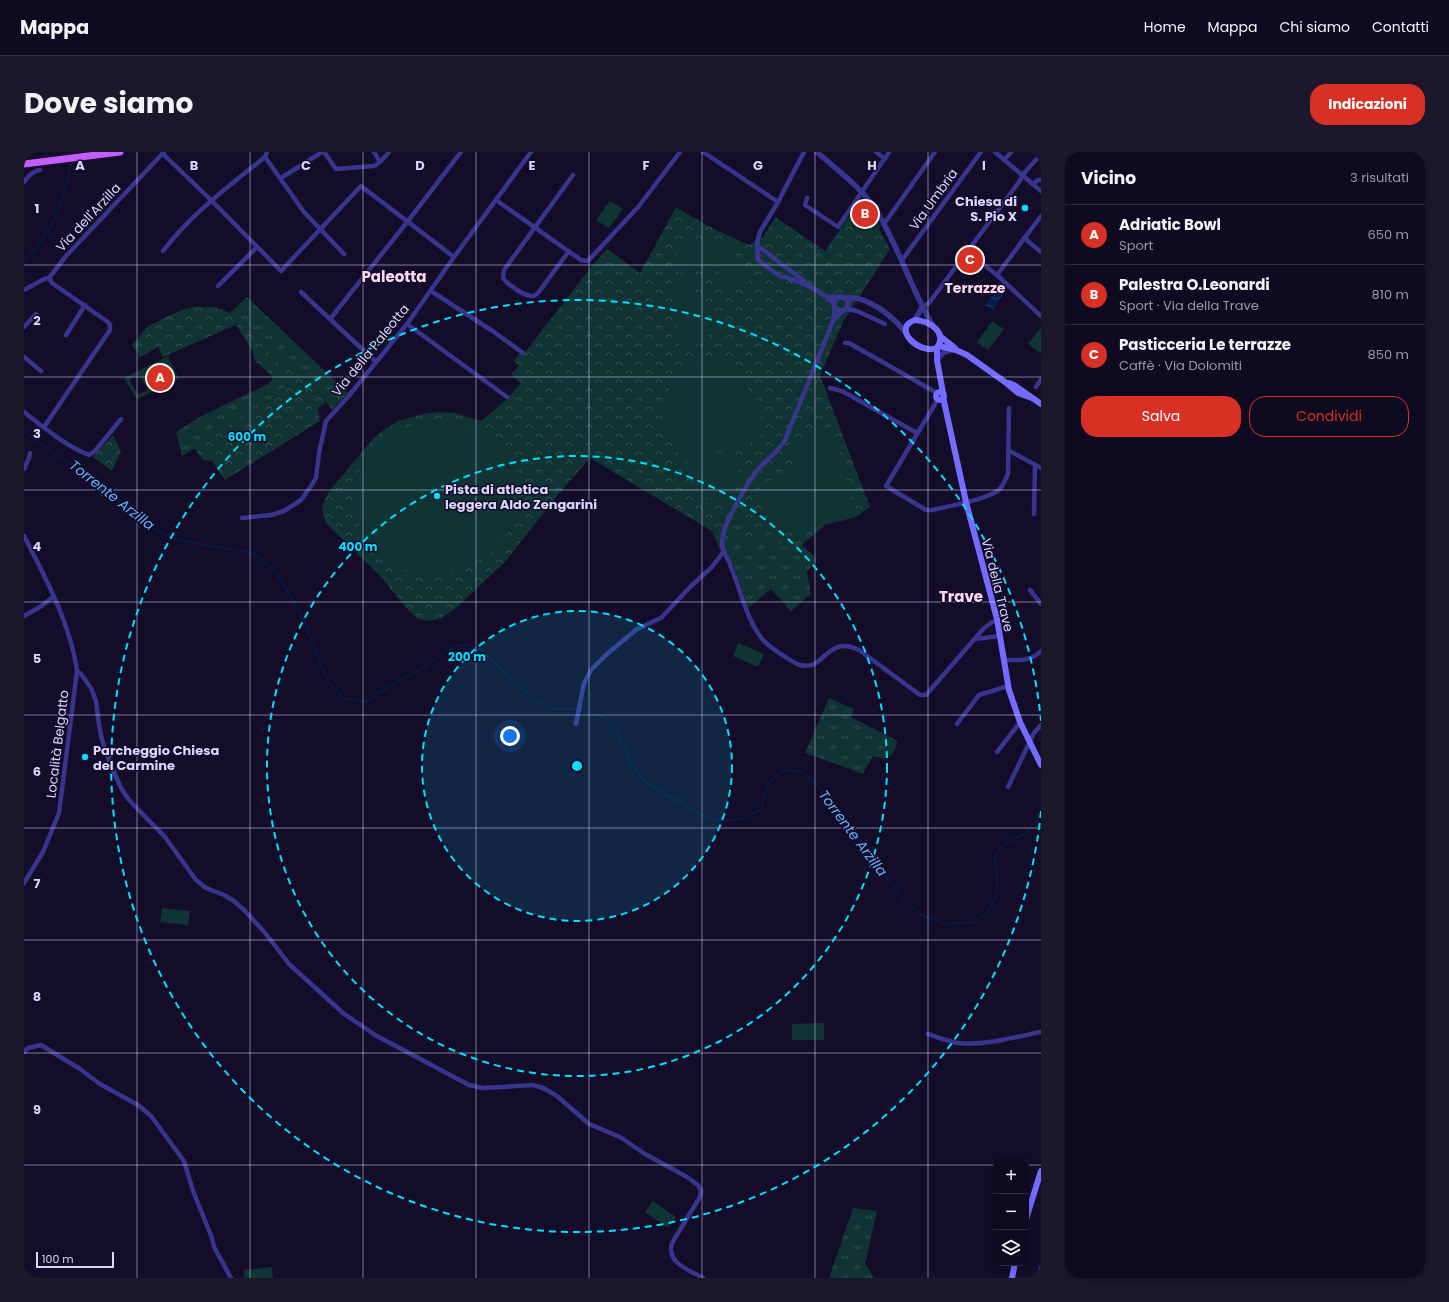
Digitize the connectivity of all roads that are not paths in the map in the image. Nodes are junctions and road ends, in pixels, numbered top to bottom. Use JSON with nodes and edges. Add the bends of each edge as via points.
{"nodes":[{"id":1,"x":120,"y":152,"type":"edge"},
{"id":2,"x":323,"y":152,"type":"edge"},
{"id":3,"x":374,"y":152,"type":"edge"},
{"id":4,"x":389,"y":152,"type":"edge"},
{"id":5,"x":461,"y":152,"type":"edge"},
{"id":6,"x":531,"y":152,"type":"edge"},
{"id":7,"x":680,"y":152,"type":"edge"},
{"id":8,"x":703,"y":152,"type":"edge"},
{"id":9,"x":804,"y":152,"type":"edge"},
{"id":10,"x":817,"y":152,"type":"edge"},
{"id":11,"x":876,"y":152,"type":"edge"},
{"id":12,"x":890,"y":152,"type":"edge"},
{"id":13,"x":935,"y":152,"type":"edge"},
{"id":14,"x":981,"y":152,"type":"edge"},
{"id":15,"x":995,"y":152,"type":"edge"},
{"id":16,"x":1011,"y":152,"type":"edge"},
{"id":17,"x":164,"y":153,"type":"edge"},
{"id":18,"x":266,"y":154,"type":"edge"},
{"id":19,"x":1041,"y":154,"type":"edge"},
{"id":20,"x":885,"y":159,"type":"junction"},
{"id":21,"x":1004,"y":160,"type":"junction"},
{"id":22,"x":380,"y":162,"type":"junction"},
{"id":23,"x":24,"y":164,"type":"edge"},
{"id":24,"x":40,"y":170,"type":"dead end"},
{"id":25,"x":574,"y":175,"type":"dead end"},
{"id":26,"x":1023,"y":176,"type":"junction"},
{"id":27,"x":281,"y":178,"type":"junction"},
{"id":28,"x":1041,"y":180,"type":"edge"},
{"id":29,"x":24,"y":182,"type":"edge"},
{"id":30,"x":1034,"y":184,"type":"junction"},
{"id":31,"x":1041,"y":190,"type":"edge"},
{"id":32,"x":862,"y":193,"type":"junction"},
{"id":33,"x":807,"y":198,"type":"dead end"},
{"id":34,"x":211,"y":200,"type":"junction"},
{"id":35,"x":496,"y":200,"type":"junction"},
{"id":36,"x":778,"y":202,"type":"junction"},
{"id":37,"x":1041,"y":216,"type":"edge"},
{"id":38,"x":408,"y":222,"type":"junction"},
{"id":39,"x":884,"y":224,"type":"junction"},
{"id":40,"x":535,"y":228,"type":"junction"},
{"id":41,"x":321,"y":230,"type":"junction"},
{"id":42,"x":1024,"y":238,"type":"junction"},
{"id":43,"x":758,"y":246,"type":"junction"},
{"id":44,"x":257,"y":247,"type":"junction"},
{"id":45,"x":163,"y":251,"type":"dead end"},
{"id":46,"x":568,"y":251,"type":"junction"},
{"id":47,"x":967,"y":252,"type":"junction"},
{"id":48,"x":1041,"y":252,"type":"edge"},
{"id":49,"x":344,"y":254,"type":"dead end"},
{"id":50,"x":454,"y":257,"type":"junction"},
{"id":51,"x":902,"y":260,"type":"junction"},
{"id":52,"x":996,"y":275,"type":"junction"},
{"id":53,"x":49,"y":278,"type":"junction"},
{"id":54,"x":218,"y":286,"type":"dead end"},
{"id":55,"x":814,"y":288,"type":"junction"},
{"id":56,"x":24,"y":290,"type":"edge"},
{"id":57,"x":431,"y":291,"type":"junction"},
{"id":58,"x":301,"y":292,"type":"dead end"},
{"id":59,"x":827,"y":297,"type":"junction"},
{"id":60,"x":838,"y":297,"type":"junction"},
{"id":61,"x":846,"y":298,"type":"junction"},
{"id":62,"x":862,"y":299,"type":"junction"},
{"id":63,"x":84,"y":305,"type":"junction"},
{"id":64,"x":834,"y":305,"type":"junction"},
{"id":65,"x":922,"y":307,"type":"junction"},
{"id":66,"x":846,"y":309,"type":"junction"},
{"id":67,"x":36,"y":314,"type":"dead end"},
{"id":68,"x":1041,"y":316,"type":"edge"},
{"id":69,"x":330,"y":319,"type":"junction"},
{"id":70,"x":833,"y":321,"type":"junction"},
{"id":71,"x":913,"y":321,"type":"junction"},
{"id":72,"x":897,"y":322,"type":"junction"},
{"id":73,"x":407,"y":324,"type":"junction"},
{"id":74,"x":885,"y":324,"type":"dead end"},
{"id":75,"x":933,"y":326,"type":"junction"},
{"id":76,"x":24,"y":327,"type":"edge"},
{"id":77,"x":906,"y":333,"type":"junction"},
{"id":78,"x":66,"y":336,"type":"dead end"},
{"id":79,"x":940,"y":336,"type":"junction"},
{"id":80,"x":845,"y":343,"type":"dead end"},
{"id":81,"x":938,"y":347,"type":"junction"},
{"id":82,"x":926,"y":349,"type":"junction"},
{"id":83,"x":956,"y":350,"type":"junction"},
{"id":84,"x":523,"y":353,"type":"dead end"},
{"id":85,"x":24,"y":357,"type":"edge"},
{"id":86,"x":937,"y":360,"type":"junction"},
{"id":87,"x":376,"y":362,"type":"junction"},
{"id":88,"x":41,"y":371,"type":"dead end"},
{"id":89,"x":1041,"y":380,"type":"edge"},
{"id":90,"x":1036,"y":387,"type":"dead end"},
{"id":91,"x":830,"y":388,"type":"dead end"},
{"id":92,"x":940,"y":396,"type":"junction"},
{"id":93,"x":507,"y":397,"type":"dead end"},
{"id":94,"x":1041,"y":404,"type":"edge"},
{"id":95,"x":1009,"y":408,"type":"dead end"},
{"id":96,"x":24,"y":412,"type":"edge"},
{"id":97,"x":121,"y":419,"type":"dead end"},
{"id":98,"x":44,"y":427,"type":"junction"},
{"id":99,"x":917,"y":433,"type":"junction"},
{"id":100,"x":1008,"y":450,"type":"junction"},
{"id":101,"x":30,"y":453,"type":"dead end"},
{"id":102,"x":1035,"y":465,"type":"junction"},
{"id":103,"x":1041,"y":468,"type":"edge"},
{"id":104,"x":24,"y":469,"type":"edge"},
{"id":105,"x":966,"y":502,"type":"junction"},
{"id":106,"x":1034,"y":514,"type":"dead end"},
{"id":107,"x":242,"y":518,"type":"dead end"},
{"id":108,"x":24,"y":536,"type":"edge"},
{"id":109,"x":724,"y":551,"type":"junction"},
{"id":110,"x":1030,"y":590,"type":"dead end"},
{"id":111,"x":53,"y":597,"type":"junction"},
{"id":112,"x":1041,"y":604,"type":"edge"},
{"id":113,"x":24,"y":616,"type":"edge"},
{"id":114,"x":997,"y":620,"type":"junction"},
{"id":115,"x":1000,"y":636,"type":"junction"},
{"id":116,"x":975,"y":639,"type":"junction"},
{"id":117,"x":1041,"y":651,"type":"edge"},
{"id":118,"x":1004,"y":660,"type":"junction"},
{"id":119,"x":77,"y":671,"type":"junction"},
{"id":120,"x":1008,"y":686,"type":"junction"},
{"id":121,"x":576,"y":724,"type":"dead end"},
{"id":122,"x":957,"y":724,"type":"dead end"},
{"id":123,"x":1021,"y":724,"type":"junction"},
{"id":124,"x":1041,"y":725,"type":"edge"},
{"id":125,"x":1030,"y":744,"type":"junction"},
{"id":126,"x":997,"y":752,"type":"dead end"},
{"id":127,"x":1041,"y":765,"type":"edge"},
{"id":128,"x":1008,"y":787,"type":"dead end"},
{"id":129,"x":24,"y":883,"type":"edge"},
{"id":130,"x":1041,"y":1032,"type":"edge"},
{"id":131,"x":928,"y":1034,"type":"dead end"},
{"id":132,"x":24,"y":1052,"type":"edge"},
{"id":133,"x":1041,"y":1171,"type":"edge"},
{"id":134,"x":1029,"y":1209,"type":"edge"},
{"id":135,"x":1014,"y":1266,"type":"edge"},
{"id":136,"x":1041,"y":1268,"type":"edge"},
{"id":137,"x":231,"y":1278,"type":"edge"},
{"id":138,"x":703,"y":1278,"type":"edge"},
{"id":139,"x":1012,"y":1278,"type":"edge"},
{"id":140,"x":1040,"y":1278,"type":"edge"}],
"edges":[{"from":1,"to":23,"type":"main road"},
{"from":2,"to":22,"type":"street","via":[[336,169],[374,166]]},
{"from":2,"to":27,"type":"street"},
{"from":3,"to":22,"type":"street"},
{"from":4,"to":22,"type":"street"},
{"from":5,"to":38,"type":"street"},
{"from":6,"to":35,"type":"street","name":"Via della Paleotta"},
{"from":7,"to":46,"type":"street","via":[[639,206],[589,260],[583,261]]},
{"from":8,"to":36,"type":"street"},
{"from":9,"to":36,"type":"street"},
{"from":10,"to":32,"type":"street"},
{"from":11,"to":20,"type":"street"},
{"from":12,"to":20,"type":"street"},
{"from":13,"to":39,"type":"street"},
{"from":14,"to":51,"type":"street","name":"Via Umbria"},
{"from":15,"to":21,"type":"street"},
{"from":16,"to":21,"type":"street"},
{"from":17,"to":34,"type":"street"},
{"from":17,"to":53,"type":"street","name":"Via dell'Arzilla","via":[[66,256]]},
{"from":18,"to":27,"type":"street"},
{"from":18,"to":34,"type":"street"},
{"from":19,"to":26,"type":"street"},
{"from":20,"to":32,"type":"street"},
{"from":21,"to":26,"type":"street"},
{"from":24,"to":29,"type":"street","via":[[27,177]]},
{"from":25,"to":40,"type":"street"},
{"from":26,"to":30,"type":"street"},
{"from":26,"to":47,"type":"street"},
{"from":27,"to":41,"type":"street","via":[[304,212]]},
{"from":28,"to":30,"type":"street"},
{"from":30,"to":31,"type":"street"},
{"from":32,"to":33,"type":"street","via":[[838,227],[805,205]]},
{"from":32,"to":39,"type":"street"},
{"from":34,"to":44,"type":"street"},
{"from":34,"to":45,"type":"street"},
{"from":35,"to":40,"type":"street"},
{"from":35,"to":50,"type":"street","name":"Via della Paleotta"},
{"from":36,"to":43,"type":"street","via":[[760,232]]},
{"from":37,"to":42,"type":"street"},
{"from":38,"to":41,"type":"street","via":[[361,186]]},
{"from":38,"to":50,"type":"street"},
{"from":38,"to":69,"type":"street"},
{"from":39,"to":51,"type":"street"},
{"from":40,"to":46,"type":"street"},
{"from":40,"to":46,"type":"street","via":[[503,273],[505,281],[525,295],[532,297],[537,294]]},
{"from":41,"to":44,"type":"street","via":[[281,271]]},
{"from":41,"to":49,"type":"street"},
{"from":42,"to":48,"type":"street"},
{"from":42,"to":52,"type":"street"},
{"from":43,"to":55,"type":"street"},
{"from":43,"to":55,"type":"street","via":[[758,260],[780,277]]},
{"from":44,"to":54,"type":"street"},
{"from":47,"to":52,"type":"street"},
{"from":47,"to":65,"type":"street","via":[[929,303]]},
{"from":50,"to":57,"type":"street","name":"Via della Paleotta"},
{"from":51,"to":65,"type":"street"},
{"from":52,"to":68,"type":"street"},
{"from":53,"to":56,"type":"street","name":"Via dell'Arzilla"},
{"from":53,"to":63,"type":"street","via":[[52,283]]},
{"from":55,"to":59,"type":"street"},
{"from":57,"to":73,"type":"street","name":"Via della Paleotta"},
{"from":57,"to":84,"type":"street"},
{"from":58,"to":69,"type":"street"},
{"from":59,"to":60,"type":"street"},
{"from":59,"to":64,"type":"street"},
{"from":60,"to":61,"type":"street"},
{"from":60,"to":64,"type":"street"},
{"from":61,"to":62,"type":"street"},
{"from":61,"to":66,"type":"street","via":[[849,303]]},
{"from":62,"to":66,"type":"street"},
{"from":62,"to":72,"type":"street"},
{"from":63,"to":78,"type":"street"},
{"from":63,"to":98,"type":"street","via":[[108,322],[110,330]]},
{"from":64,"to":66,"type":"street","via":[[836,309]]},
{"from":64,"to":70,"type":"street"},
{"from":65,"to":71,"type":"street"},
{"from":65,"to":75,"type":"street"},
{"from":66,"to":70,"type":"street"},
{"from":66,"to":74,"type":"street","via":[[857,311]]},
{"from":67,"to":76,"type":"street"},
{"from":69,"to":87,"type":"street"},
{"from":70,"to":109,"type":"street","via":[[785,440],[755,474],[725,528],[722,543]]},
{"from":71,"to":72,"type":"street"},
{"from":71,"to":75,"type":"main road","via":[[926,322]]},
{"from":71,"to":77,"type":"main road","via":[[906,328]]},
{"from":72,"to":77,"type":"street"},
{"from":73,"to":87,"type":"street","name":"Via della Paleotta"},
{"from":73,"to":93,"type":"street"},
{"from":75,"to":79,"type":"main road"},
{"from":77,"to":82,"type":"main road","via":[[911,342]]},
{"from":79,"to":81,"type":"main road","name":"Via della Trave"},
{"from":79,"to":83,"type":"main road"},
{"from":80,"to":92,"type":"street"},
{"from":81,"to":82,"type":"main road"},
{"from":81,"to":83,"type":"main road"},
{"from":81,"to":86,"type":"main road","name":"Via della Trave"},
{"from":82,"to":86,"type":"main road"},
{"from":83,"to":86,"type":"street","via":[[944,352]]},
{"from":83,"to":94,"type":"main road","via":[[967,355],[1018,392]]},
{"from":85,"to":88,"type":"street"},
{"from":86,"to":92,"type":"main road","name":"Via della Trave"},
{"from":87,"to":107,"type":"street","name":"Via della Paleotta","via":[[326,421],[316,478],[301,500],[271,516]]},
{"from":89,"to":90,"type":"street"},
{"from":91,"to":99,"type":"street","via":[[842,391]]},
{"from":92,"to":99,"type":"street"},
{"from":92,"to":105,"type":"main road","name":"Via della Trave","via":[[945,406]]},
{"from":95,"to":100,"type":"street"},
{"from":96,"to":98,"type":"street"},
{"from":97,"to":98,"type":"street","via":[[95,451],[88,455]]},
{"from":99,"to":105,"type":"street","via":[[886,486],[926,510]]},
{"from":100,"to":102,"type":"street"},
{"from":100,"to":105,"type":"street","via":[[1008,472],[1000,488],[988,496]]},
{"from":101,"to":104,"type":"street"},
{"from":102,"to":103,"type":"street"},
{"from":102,"to":106,"type":"street"},
{"from":105,"to":114,"type":"main road","name":"Via della Trave"},
{"from":108,"to":111,"type":"street"},
{"from":109,"to":116,"type":"street","via":[[748,613],[763,640],[799,665],[814,664],[835,647],[850,645],[920,695],[926,695]]},
{"from":109,"to":121,"type":"street","via":[[712,567],[661,618],[637,629],[591,670],[584,683]]},
{"from":110,"to":112,"type":"street"},
{"from":111,"to":113,"type":"street"},
{"from":111,"to":119,"type":"street","via":[[65,626]]},
{"from":114,"to":115,"type":"main road","name":"Via della Trave"},
{"from":114,"to":116,"type":"street","via":[[984,628]]},
{"from":115,"to":116,"type":"street"},
{"from":115,"to":118,"type":"main road","name":"Via della Trave"},
{"from":117,"to":118,"type":"street","via":[[1025,660]]},
{"from":118,"to":120,"type":"main road","name":"Via della Trave"},
{"from":119,"to":129,"type":"street","name":"Località Belgatto","via":[[59,813],[43,852]]},
{"from":119,"to":138,"type":"street","via":[[91,688],[96,700],[102,740],[121,788],[181,857],[196,880],[206,888],[234,901],[303,978],[343,1013],[375,1035],[475,1087],[533,1085],[543,1088],[557,1096],[589,1124],[620,1138],[698,1185],[700,1197],[670,1250],[671,1256],[682,1267]]},
{"from":120,"to":122,"type":"street","via":[[979,695]]},
{"from":120,"to":123,"type":"main road","name":"Via della Trave"},
{"from":123,"to":125,"type":"main road","name":"Via della Trave"},
{"from":123,"to":126,"type":"street"},
{"from":124,"to":125,"type":"street","via":[[1034,733]]},
{"from":125,"to":127,"type":"main road","name":"Via della Trave"},
{"from":125,"to":128,"type":"street"},
{"from":130,"to":131,"type":"street","via":[[990,1042],[966,1043],[948,1041]]},
{"from":132,"to":137,"type":"street","via":[[28,1048],[40,1045],[138,1105],[151,1116],[184,1160],[214,1247]]},
{"from":133,"to":134,"type":"main road"},
{"from":135,"to":139,"type":"main road"},
{"from":136,"to":140,"type":"street"}]}
